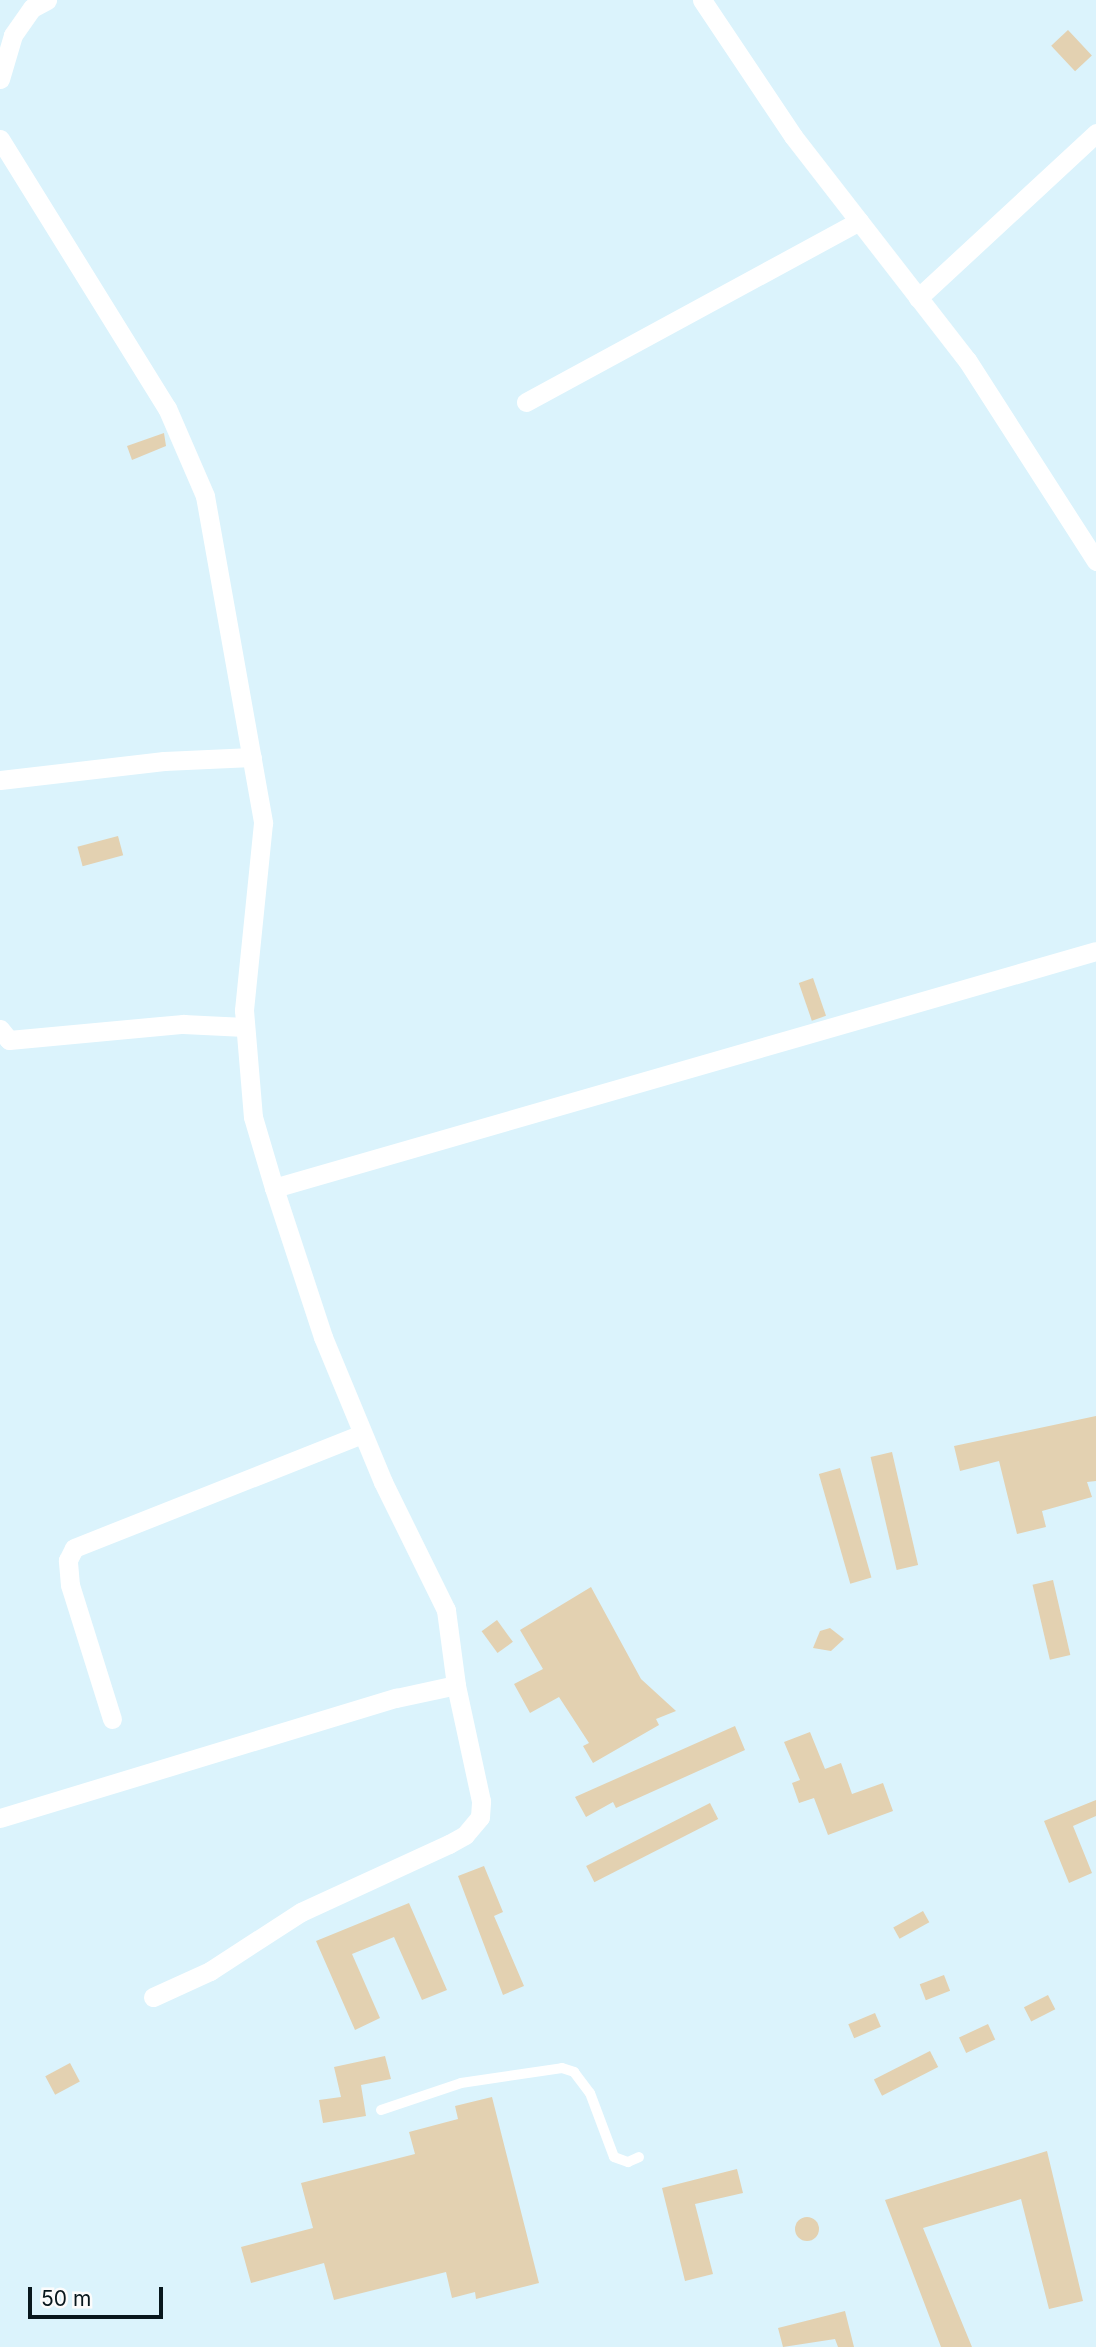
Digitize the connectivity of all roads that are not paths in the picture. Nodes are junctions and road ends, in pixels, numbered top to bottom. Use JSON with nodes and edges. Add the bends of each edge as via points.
{"nodes":[{"id":1,"x":47,"y":0,"type":"edge"},
{"id":2,"x":702,"y":0,"type":"edge"},
{"id":3,"x":0,"y":79,"type":"edge"},
{"id":4,"x":1096,"y":133,"type":"edge"},
{"id":5,"x":0,"y":139,"type":"edge"},
{"id":6,"x":859,"y":221,"type":"junction"},
{"id":7,"x":918,"y":298,"type":"junction"},
{"id":8,"x":526,"y":402,"type":"dead end"},
{"id":9,"x":1096,"y":561,"type":"edge"},
{"id":10,"x":252,"y":757,"type":"junction"},
{"id":11,"x":0,"y":780,"type":"edge"},
{"id":12,"x":1096,"y":951,"type":"edge"},
{"id":13,"x":245,"y":1027,"type":"junction"},
{"id":14,"x":0,"y":1029,"type":"edge"},
{"id":15,"x":274,"y":1188,"type":"junction"},
{"id":16,"x":362,"y":1434,"type":"junction"},
{"id":17,"x":456,"y":1685,"type":"junction"},
{"id":18,"x":112,"y":1719,"type":"dead end"},
{"id":19,"x":0,"y":1818,"type":"edge"},
{"id":20,"x":153,"y":1997,"type":"dead end"},
{"id":21,"x":381,"y":2110,"type":"dead end"},
{"id":22,"x":639,"y":2157,"type":"dead end"}],
"edges":[{"from":1,"to":3,"type":"street","via":[[32,8],[13,34]]},
{"from":2,"to":6,"type":"street","via":[[793,136]]},
{"from":4,"to":7,"type":"street"},
{"from":5,"to":10,"type":"street","via":[[141,364],[190,455],[210,520]]},
{"from":6,"to":7,"type":"street"},
{"from":6,"to":8,"type":"street"},
{"from":7,"to":9,"type":"street","via":[[967,360]]},
{"from":10,"to":11,"type":"street","via":[[164,761]]},
{"from":10,"to":13,"type":"street","via":[[263,844],[250,932]]},
{"from":12,"to":15,"type":"street"},
{"from":13,"to":14,"type":"street","via":[[183,1024],[9,1040]]},
{"from":13,"to":15,"type":"street","via":[[253,1116]]},
{"from":15,"to":16,"type":"street","via":[[305,1289]]},
{"from":16,"to":17,"type":"street","via":[[442,1597],[455,1653]]},
{"from":16,"to":18,"type":"street","via":[[74,1548],[68,1560],[70,1586]]},
{"from":17,"to":19,"type":"street","via":[[385,1701]]},
{"from":17,"to":20,"type":"street","via":[[481,1801],[480,1817],[465,1835],[300,1912],[211,1971]]},
{"from":21,"to":22,"type":"lane","via":[[461,2083],[562,2068],[574,2072],[590,2093],[614,2157],[628,2162]]}]}
